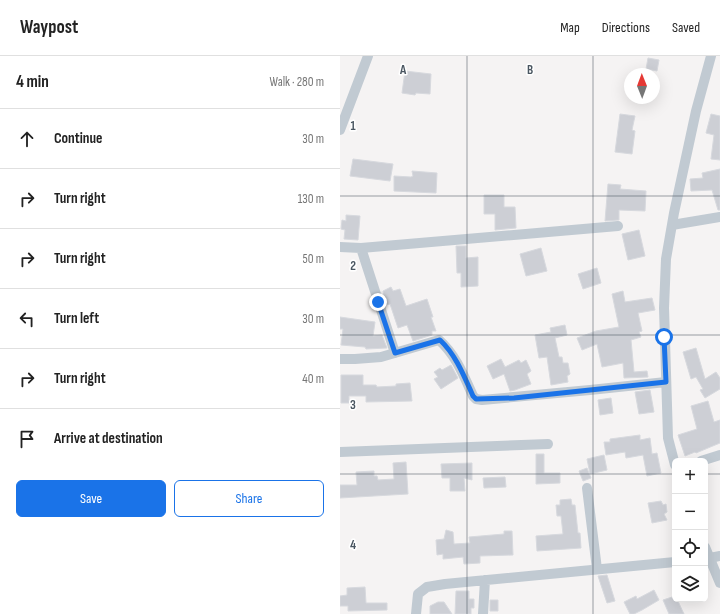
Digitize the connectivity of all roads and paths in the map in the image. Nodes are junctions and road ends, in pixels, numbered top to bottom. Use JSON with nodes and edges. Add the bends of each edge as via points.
{"nodes":[{"id":1,"x":368,"y":56,"type":"edge"},
{"id":2,"x":711,"y":56,"type":"edge"},
{"id":3,"x":340,"y":130,"type":"edge"},
{"id":4,"x":720,"y":217,"type":"edge"},
{"id":5,"x":672,"y":225,"type":"junction"},
{"id":6,"x":618,"y":226,"type":"dead end"},
{"id":7,"x":340,"y":246,"type":"edge"},
{"id":8,"x":361,"y":248,"type":"junction"},
{"id":9,"x":395,"y":353,"type":"junction"},
{"id":10,"x":340,"y":359,"type":"edge"},
{"id":11,"x":666,"y":382,"type":"junction"},
{"id":12,"x":548,"y":444,"type":"dead end"},
{"id":13,"x":340,"y":452,"type":"edge"},
{"id":14,"x":720,"y":455,"type":"edge"},
{"id":15,"x":673,"y":458,"type":"edge"},
{"id":16,"x":708,"y":459,"type":"edge"},
{"id":17,"x":587,"y":488,"type":"dead end"},
{"id":18,"x":720,"y":556,"type":"edge"},
{"id":19,"x":708,"y":559,"type":"edge"},
{"id":20,"x":708,"y":561,"type":"edge"},
{"id":21,"x":672,"y":562,"type":"edge"},
{"id":22,"x":597,"y":569,"type":"junction"},
{"id":23,"x":485,"y":580,"type":"junction"},
{"id":24,"x":720,"y":583,"type":"edge"},
{"id":25,"x":416,"y":614,"type":"edge"},
{"id":26,"x":483,"y":614,"type":"edge"}],
"edges":[{"from":1,"to":3,"type":"street"},
{"from":2,"to":5,"type":"street","via":[[696,110]]},
{"from":4,"to":5,"type":"street"},
{"from":5,"to":11,"type":"street","via":[[664,282]]},
{"from":6,"to":8,"type":"street"},
{"from":7,"to":8,"type":"street"},
{"from":8,"to":9,"type":"street"},
{"from":9,"to":10,"type":"street","via":[[381,357]]},
{"from":9,"to":11,"type":"street","via":[[440,340],[455,357],[476,399],[514,398]]},
{"from":11,"to":15,"type":"street","via":[[668,438]]},
{"from":12,"to":13,"type":"street"},
{"from":14,"to":16,"type":"street"},
{"from":17,"to":22,"type":"street"},
{"from":18,"to":19,"type":"street"},
{"from":20,"to":24,"type":"street"},
{"from":21,"to":22,"type":"street"},
{"from":22,"to":23,"type":"street"},
{"from":23,"to":25,"type":"street","via":[[427,587],[418,594]]},
{"from":23,"to":26,"type":"street"}]}
